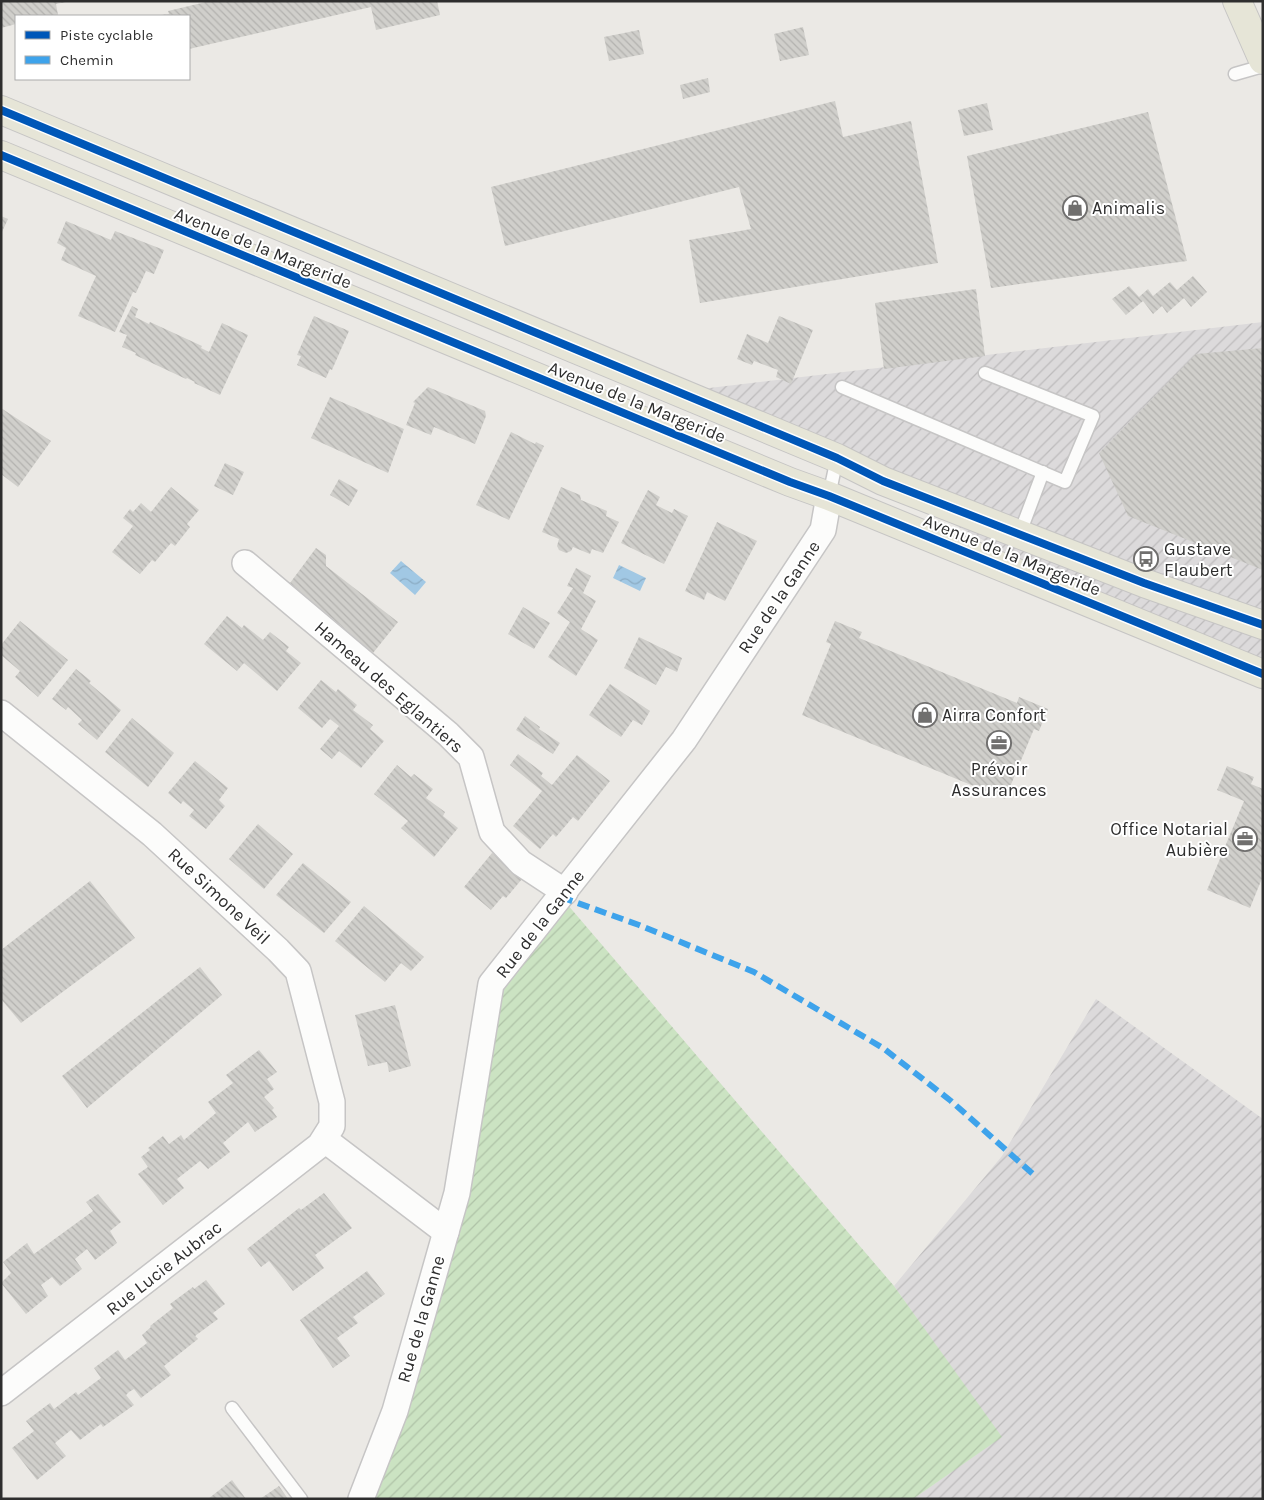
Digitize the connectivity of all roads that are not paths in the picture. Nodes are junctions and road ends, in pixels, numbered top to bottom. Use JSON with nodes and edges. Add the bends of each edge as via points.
{"nodes":[{"id":1,"x":1237,"y":1,"type":"edge"},
{"id":2,"x":1263,"y":60,"type":"edge"},
{"id":3,"x":1263,"y":66,"type":"edge"},
{"id":4,"x":1235,"y":74,"type":"dead end"},
{"id":5,"x":1,"y":110,"type":"edge"},
{"id":6,"x":1,"y":155,"type":"edge"},
{"id":7,"x":985,"y":373,"type":"dead end"},
{"id":8,"x":842,"y":387,"type":"dead end"},
{"id":9,"x":837,"y":458,"type":"junction"},
{"id":10,"x":1043,"y":472,"type":"junction"},
{"id":11,"x":829,"y":496,"type":"junction"},
{"id":12,"x":1020,"y":533,"type":"junction"},
{"id":13,"x":245,"y":563,"type":"dead end"},
{"id":14,"x":1263,"y":625,"type":"edge"},
{"id":15,"x":1263,"y":674,"type":"edge"},
{"id":16,"x":1,"y":713,"type":"edge"},
{"id":17,"x":565,"y":892,"type":"junction"},
{"id":18,"x":325,"y":1140,"type":"junction"},
{"id":19,"x":446,"y":1232,"type":"junction"},
{"id":20,"x":1,"y":1393,"type":"edge"},
{"id":21,"x":232,"y":1408,"type":"dead end"},
{"id":22,"x":301,"y":1499,"type":"edge"},
{"id":23,"x":361,"y":1499,"type":"edge"}],
"edges":[{"from":1,"to":2,"type":"main road"},
{"from":3,"to":4,"type":"lane"},
{"from":5,"to":9,"type":"main road","name":"Avenue de la Margeride"},
{"from":6,"to":11,"type":"main road","name":"Avenue de la Margeride"},
{"from":7,"to":10,"type":"lane","via":[[1093,416],[1065,482]]},
{"from":8,"to":10,"type":"lane"},
{"from":9,"to":11,"type":"lane"},
{"from":9,"to":12,"type":"main road","name":"Avenue de la Margeride","via":[[883,481]]},
{"from":10,"to":12,"type":"lane"},
{"from":11,"to":15,"type":"main road","name":"Avenue de la Margeride"},
{"from":11,"to":17,"type":"street","name":"Rue de la Ganne","via":[[823,530],[684,740]]},
{"from":12,"to":14,"type":"main road","name":"Avenue de la Margeride"},
{"from":13,"to":17,"type":"street","name":"Hameau des Eglantiers","via":[[471,757],[492,832],[521,863]]},
{"from":16,"to":18,"type":"street","name":"Rue Simone Veil","via":[[152,834],[298,971],[332,1102],[332,1126]]},
{"from":17,"to":19,"type":"street","name":"Rue de la Ganne","via":[[492,984],[457,1193]]},
{"from":18,"to":19,"type":"street"},
{"from":18,"to":20,"type":"street","name":"Rue Lucie Aubrac"},
{"from":19,"to":23,"type":"street","name":"Rue de la Ganne","via":[[395,1411]]},
{"from":21,"to":22,"type":"lane"}]}
